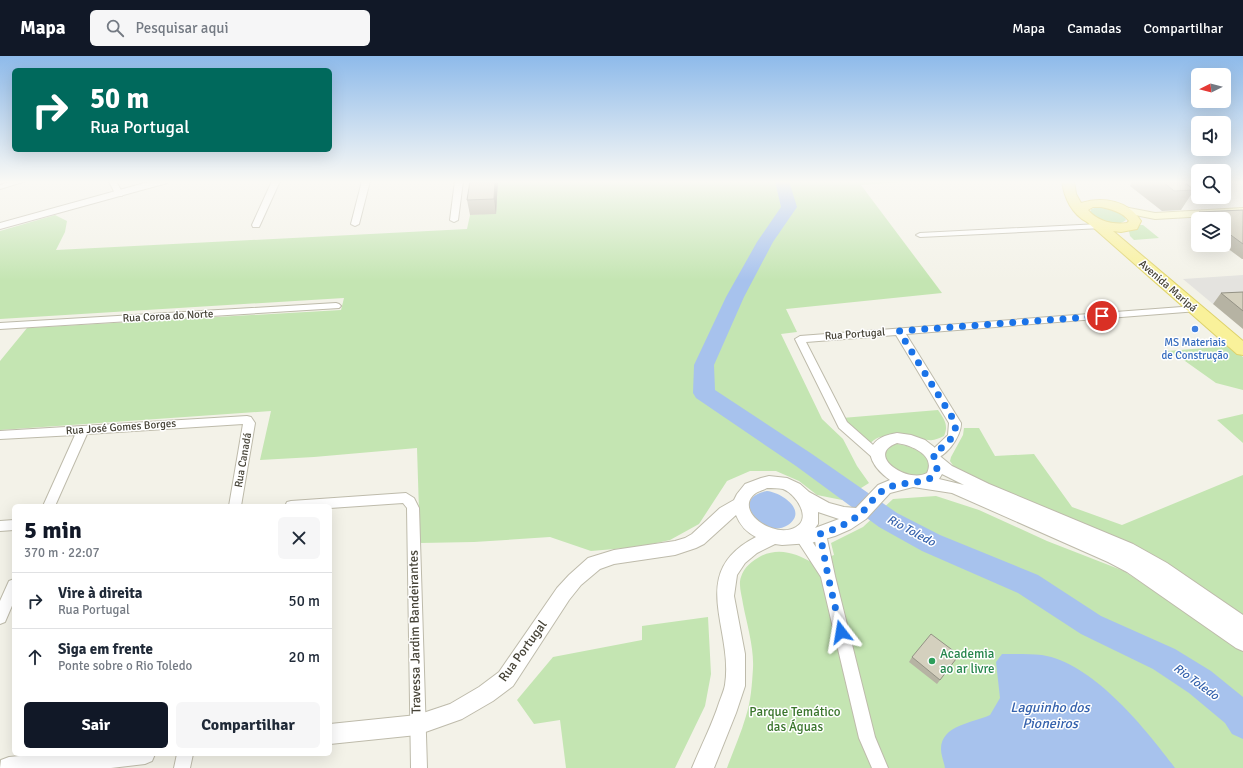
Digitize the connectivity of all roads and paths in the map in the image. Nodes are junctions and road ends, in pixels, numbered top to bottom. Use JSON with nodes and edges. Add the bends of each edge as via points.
{"nodes":[{"id":1,"x":44,"y":214,"type":"edge"},
{"id":2,"x":261,"y":214,"type":"edge"},
{"id":3,"x":357,"y":214,"type":"edge"},
{"id":4,"x":455,"y":214,"type":"edge"},
{"id":5,"x":1085,"y":214,"type":"edge"},
{"id":6,"x":1129,"y":214,"type":"edge"},
{"id":7,"x":1146,"y":214,"type":"edge"},
{"id":8,"x":1186,"y":214,"type":"edge"},
{"id":9,"x":1243,"y":216,"type":"edge"},
{"id":10,"x":454,"y":220,"type":"dead end"},
{"id":11,"x":354,"y":224,"type":"dead end"},
{"id":12,"x":1096,"y":224,"type":"junction"},
{"id":13,"x":256,"y":225,"type":"dead end"},
{"id":14,"x":1128,"y":225,"type":"junction"},
{"id":15,"x":0,"y":226,"type":"edge"},
{"id":16,"x":920,"y":235,"type":"dead end"},
{"id":17,"x":336,"y":306,"type":"dead end"},
{"id":18,"x":1195,"y":309,"type":"junction"},
{"id":19,"x":0,"y":326,"type":"edge"},
{"id":20,"x":899,"y":331,"type":"junction"},
{"id":21,"x":1243,"y":339,"type":"edge"},
{"id":22,"x":1243,"y":350,"type":"edge"},
{"id":23,"x":242,"y":419,"type":"joint"},
{"id":24,"x":83,"y":429,"type":"junction"},
{"id":25,"x":0,"y":435,"type":"edge"},
{"id":26,"x":877,"y":455,"type":"junction"},
{"id":27,"x":935,"y":458,"type":"junction"},
{"id":28,"x":884,"y":469,"type":"junction"},
{"id":29,"x":916,"y":482,"type":"junction"},
{"id":30,"x":879,"y":494,"type":"junction"},
{"id":31,"x":804,"y":497,"type":"junction"},
{"id":32,"x":50,"y":504,"type":"edge"},
{"id":33,"x":235,"y":504,"type":"edge"},
{"id":34,"x":320,"y":504,"type":"edge"},
{"id":35,"x":741,"y":504,"type":"junction"},
{"id":36,"x":860,"y":513,"type":"junction"},
{"id":37,"x":12,"y":525,"type":"edge"},
{"id":38,"x":0,"y":526,"type":"edge"},
{"id":39,"x":820,"y":534,"type":"junction"},
{"id":40,"x":788,"y":537,"type":"junction"},
{"id":41,"x":828,"y":576,"type":"junction"},
{"id":42,"x":12,"y":590,"type":"edge"},
{"id":43,"x":0,"y":617,"type":"edge"},
{"id":44,"x":1243,"y":625,"type":"edge"},
{"id":45,"x":1243,"y":642,"type":"edge"},
{"id":46,"x":417,"y":724,"type":"junction"},
{"id":47,"x":332,"y":734,"type":"edge"},
{"id":48,"x":126,"y":756,"type":"edge"},
{"id":49,"x":185,"y":756,"type":"edge"},
{"id":50,"x":9,"y":768,"type":"edge"},
{"id":51,"x":182,"y":768,"type":"edge"},
{"id":52,"x":419,"y":768,"type":"edge"},
{"id":53,"x":703,"y":768,"type":"edge"},
{"id":54,"x":880,"y":768,"type":"edge"}],
"edges":[{"from":1,"to":15,"type":"street"},
{"from":2,"to":13,"type":"street"},
{"from":3,"to":11,"type":"street"},
{"from":4,"to":10,"type":"street"},
{"from":5,"to":12,"type":"main road","name":"Avenida Maripá"},
{"from":6,"to":14,"type":"main road","name":"Avenida Maripá","via":[[1134,218]]},
{"from":7,"to":8,"type":"main road"},
{"from":9,"to":14,"type":"main road","via":[[1138,221]]},
{"from":12,"to":14,"type":"main road"},
{"from":12,"to":16,"type":"street"},
{"from":12,"to":18,"type":"main road","name":"Avenida Maripá"},
{"from":14,"to":21,"type":"main road","name":"Avenida Maripá","via":[[1124,235],[1134,246]]},
{"from":17,"to":19,"type":"street","name":"Rua Coroa do Norte"},
{"from":18,"to":20,"type":"street","name":"Rua Portugal"},
{"from":18,"to":22,"type":"main road","name":"Avenida Maripá"},
{"from":20,"to":26,"type":"street","name":"Rua Portugal","via":[[799,340],[843,425]]},
{"from":20,"to":27,"type":"street","via":[[955,422],[954,435]]},
{"from":23,"to":24,"type":"street","name":"Rua José Gomes Borges"},
{"from":23,"to":33,"type":"street","name":"Rua Canadá","via":[[249,423]]},
{"from":24,"to":25,"type":"street","name":"Rua José Gomes Borges"},
{"from":24,"to":32,"type":"street"},
{"from":26,"to":27,"type":"street","via":[[878,448],[883,443],[897,438],[916,442]]},
{"from":26,"to":28,"type":"street"},
{"from":27,"to":29,"type":"street","via":[[935,474],[929,479]]},
{"from":27,"to":44,"type":"street","via":[[947,470],[1127,549],[1161,568]]},
{"from":28,"to":29,"type":"street","via":[[891,475]]},
{"from":28,"to":30,"type":"street"},
{"from":29,"to":30,"type":"street","via":[[892,486]]},
{"from":29,"to":45,"type":"street","via":[[955,488],[1114,557],[1134,567]]},
{"from":30,"to":36,"type":"street"},
{"from":31,"to":35,"type":"street","via":[[787,484],[766,482],[748,489]]},
{"from":31,"to":36,"type":"street","via":[[835,513]]},
{"from":31,"to":40,"type":"street","via":[[810,509],[810,521],[799,534]]},
{"from":34,"to":46,"type":"street","name":"Travessa Jardim Bandeirantes","via":[[406,498],[413,508]]},
{"from":35,"to":40,"type":"street","via":[[742,513],[753,528]]},
{"from":35,"to":46,"type":"street","name":"Rua Portugal","via":[[726,513],[698,539],[675,548],[636,552],[594,564],[563,594],[506,679],[455,712]]},
{"from":36,"to":39,"type":"street","via":[[831,531]]},
{"from":37,"to":38,"type":"street"},
{"from":39,"to":40,"type":"street"},
{"from":39,"to":41,"type":"street"},
{"from":40,"to":41,"type":"street"},
{"from":40,"to":53,"type":"street","via":[[751,548],[739,558],[729,573],[725,596],[736,654],[735,686]]},
{"from":41,"to":54,"type":"street","via":[[867,738]]},
{"from":42,"to":43,"type":"street"},
{"from":46,"to":47,"type":"street","name":"Rua Portugal"},
{"from":46,"to":52,"type":"street","name":"Travessa Jardim Bandeirantes"},
{"from":48,"to":50,"type":"street"},
{"from":49,"to":51,"type":"street"}]}
